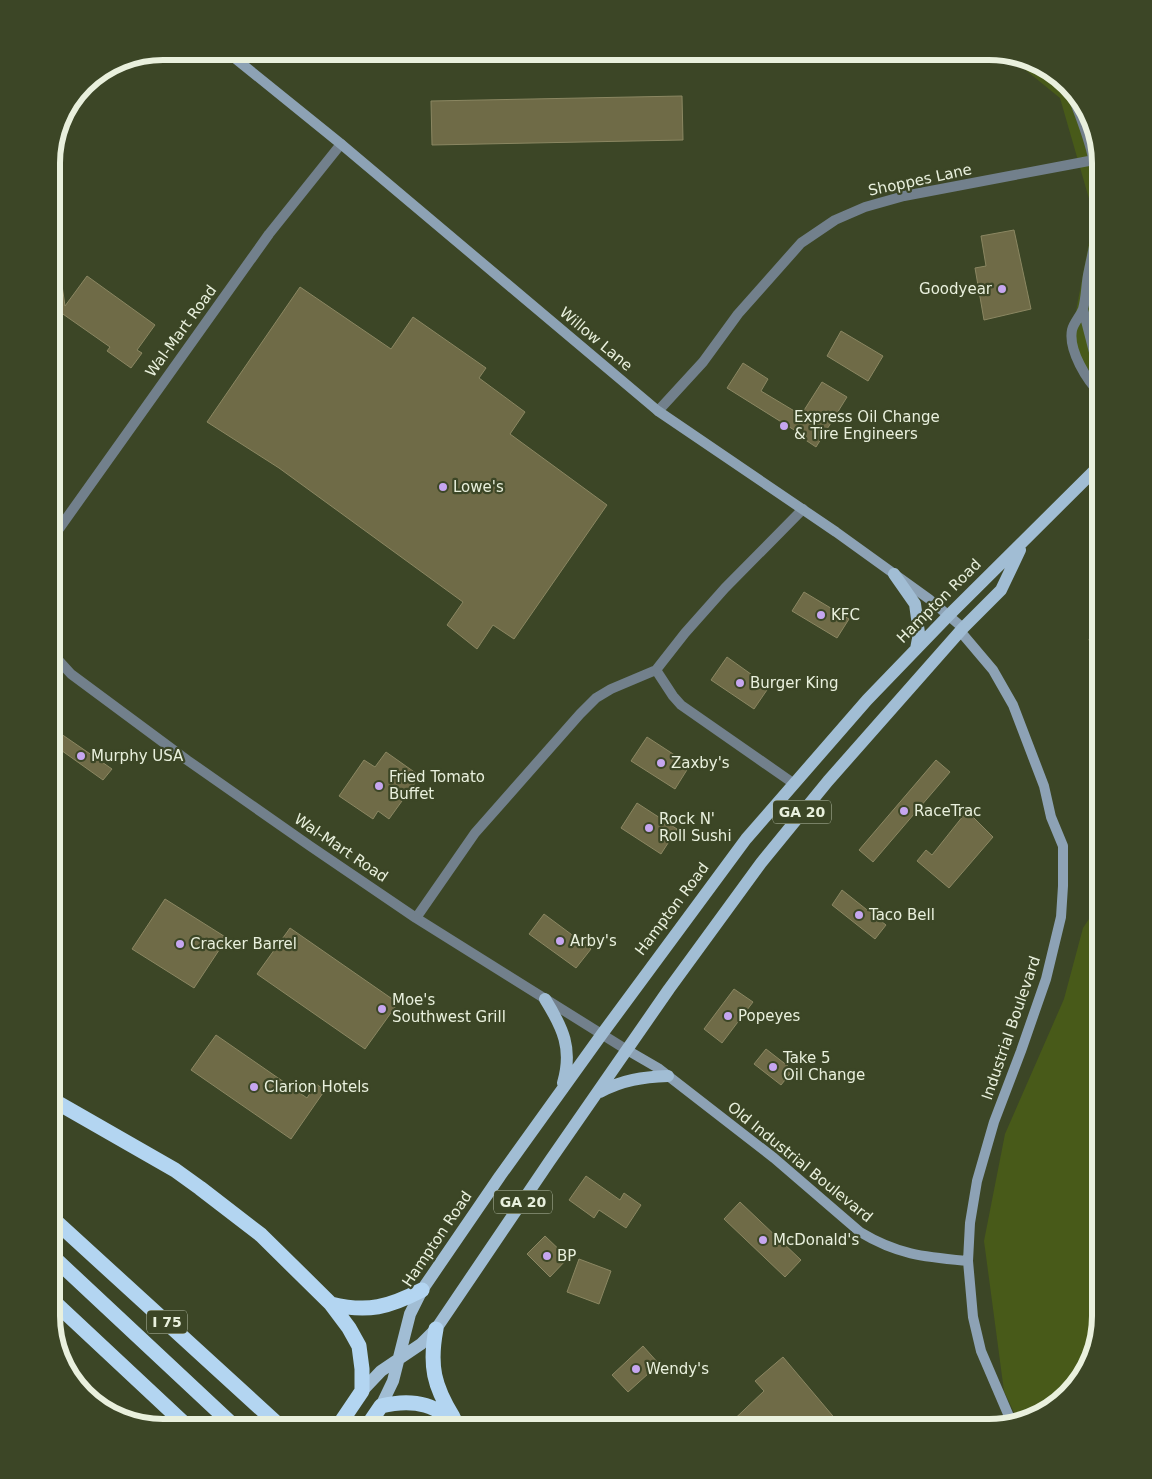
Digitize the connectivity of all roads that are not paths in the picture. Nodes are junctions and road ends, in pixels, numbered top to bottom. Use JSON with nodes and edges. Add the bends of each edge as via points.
{"nodes":[{"id":1,"x":237,"y":60,"type":"edge"},
{"id":2,"x":340,"y":144,"type":"junction"},
{"id":3,"x":1092,"y":160,"type":"edge"},
{"id":4,"x":1092,"y":258,"type":"edge"},
{"id":5,"x":1083,"y":309,"type":"junction"},
{"id":6,"x":1092,"y":344,"type":"edge"},
{"id":7,"x":1092,"y":383,"type":"edge"},
{"id":8,"x":658,"y":411,"type":"junction"},
{"id":9,"x":1092,"y":473,"type":"edge"},
{"id":10,"x":803,"y":509,"type":"junction"},
{"id":11,"x":60,"y":527,"type":"edge"},
{"id":12,"x":1024,"y":542,"type":"junction"},
{"id":13,"x":894,"y":574,"type":"junction"},
{"id":14,"x":949,"y":615,"type":"junction"},
{"id":15,"x":962,"y":630,"type":"junction"},
{"id":16,"x":916,"y":649,"type":"junction"},
{"id":17,"x":60,"y":662,"type":"edge"},
{"id":18,"x":656,"y":670,"type":"junction"},
{"id":19,"x":793,"y":783,"type":"junction"},
{"id":20,"x":416,"y":918,"type":"junction"},
{"id":21,"x":545,"y":999,"type":"junction"},
{"id":22,"x":602,"y":1034,"type":"junction"},
{"id":23,"x":627,"y":1050,"type":"junction"},
{"id":24,"x":668,"y":1076,"type":"junction"},
{"id":25,"x":560,"y":1092,"type":"junction"},
{"id":26,"x":598,"y":1093,"type":"junction"},
{"id":27,"x":60,"y":1104,"type":"edge"},
{"id":28,"x":60,"y":1225,"type":"edge"},
{"id":29,"x":968,"y":1261,"type":"junction"},
{"id":30,"x":60,"y":1263,"type":"edge"},
{"id":31,"x":422,"y":1290,"type":"junction"},
{"id":32,"x":331,"y":1304,"type":"junction"},
{"id":33,"x":60,"y":1307,"type":"edge"},
{"id":34,"x":436,"y":1329,"type":"junction"},
{"id":35,"x":400,"y":1357,"type":"junction"},
{"id":36,"x":362,"y":1390,"type":"junction"},
{"id":37,"x":381,"y":1406,"type":"junction"},
{"id":38,"x":1009,"y":1417,"type":"edge"},
{"id":39,"x":179,"y":1419,"type":"edge"},
{"id":40,"x":226,"y":1419,"type":"edge"},
{"id":41,"x":272,"y":1419,"type":"edge"},
{"id":42,"x":343,"y":1419,"type":"edge"},
{"id":43,"x":372,"y":1419,"type":"edge"},
{"id":44,"x":452,"y":1419,"type":"edge"},
{"id":45,"x":457,"y":1419,"type":"edge"}],
"edges":[{"from":1,"to":2,"type":"street","name":"Willow Lane"},
{"from":2,"to":8,"type":"street","name":"Willow Lane"},
{"from":2,"to":11,"type":"street","name":"Wal-Mart Road","via":[[269,234]]},
{"from":3,"to":8,"type":"street","name":"Shoppes Lane","via":[[904,196],[835,220],[801,243],[738,314],[703,362]]},
{"from":4,"to":5,"type":"street"},
{"from":5,"to":6,"type":"street"},
{"from":5,"to":7,"type":"street","via":[[1072,330],[1074,347]]},
{"from":8,"to":10,"type":"street","name":"Willow Lane"},
{"from":9,"to":12,"type":"main road","name":"Hampton Road","number":"GA 20"},
{"from":10,"to":13,"type":"street","name":"Willow Lane"},
{"from":10,"to":18,"type":"street","via":[[725,588]]},
{"from":12,"to":14,"type":"main road","name":"Hampton Road","number":"GA 20"},
{"from":12,"to":15,"type":"main road","number":"GA 20","via":[[1001,590]]},
{"from":13,"to":14,"type":"street","name":"Willow Lane"},
{"from":13,"to":16,"type":"main road","via":[[915,604],[919,633]]},
{"from":14,"to":15,"type":"street","name":"Willow Lane"},
{"from":14,"to":16,"type":"main road","name":"Hampton Road","number":"GA 20"},
{"from":15,"to":23,"type":"main road","number":"GA 20","via":[[813,798],[761,863]]},
{"from":15,"to":29,"type":"street","name":"Industrial Boulevard","via":[[993,670],[1013,705],[1064,846],[1061,917],[1046,979],[994,1122],[977,1181]]},
{"from":16,"to":19,"type":"main road","name":"Hampton Road","number":"GA 20"},
{"from":17,"to":20,"type":"street","name":"Wal-Mart Road","via":[[71,674],[187,760]]},
{"from":18,"to":19,"type":"street","via":[[681,704]]},
{"from":18,"to":20,"type":"street","via":[[611,689],[580,714],[474,833]]},
{"from":19,"to":22,"type":"main road","name":"Hampton Road","number":"GA 20","via":[[746,839]]},
{"from":20,"to":21,"type":"street","name":"Wal-Mart Road"},
{"from":21,"to":22,"type":"street","name":"Wal-Mart Road"},
{"from":21,"to":25,"type":"main road","via":[[565,1038],[568,1053]]},
{"from":22,"to":23,"type":"street","name":"Wal-Mart Road"},
{"from":22,"to":25,"type":"main road","name":"Hampton Road","number":"GA 20"},
{"from":23,"to":24,"type":"street","name":"Old Industrial Boulevard"},
{"from":23,"to":26,"type":"main road","number":"GA 20"},
{"from":24,"to":26,"type":"main road","via":[[625,1080]]},
{"from":24,"to":29,"type":"street","name":"Old Industrial Boulevard","via":[[788,1169],[860,1232],[905,1253]]},
{"from":25,"to":31,"type":"main road","name":"Hampton Road","number":"GA 20"},
{"from":26,"to":34,"type":"main road","number":"GA 20"},
{"from":27,"to":32,"type":"highway","via":[[175,1170],[200,1188],[261,1235]]},
{"from":28,"to":41,"type":"highway","number":"I 75"},
{"from":29,"to":38,"type":"street","name":"Industrial Boulevard","via":[[973,1317],[981,1351]]},
{"from":30,"to":40,"type":"highway"},
{"from":31,"to":32,"type":"highway","via":[[380,1307],[355,1308]]},
{"from":31,"to":35,"type":"main road","name":"Hampton Road","number":"GA 20","via":[[410,1314]]},
{"from":32,"to":36,"type":"highway","via":[[359,1346]]},
{"from":33,"to":39,"type":"highway"},
{"from":34,"to":35,"type":"main road","number":"GA 20","via":[[421,1344]]},
{"from":34,"to":45,"type":"highway","via":[[432,1359],[434,1373],[441,1396]]},
{"from":35,"to":36,"type":"main road","number":"GA 20"},
{"from":35,"to":37,"type":"main road","name":"Hampton Road","number":"GA 20"},
{"from":36,"to":42,"type":"highway","number":"GA 20"},
{"from":37,"to":43,"type":"highway","name":"Hampton Road","number":"GA 20"},
{"from":37,"to":44,"type":"highway","via":[[416,1403],[437,1409]]}]}
